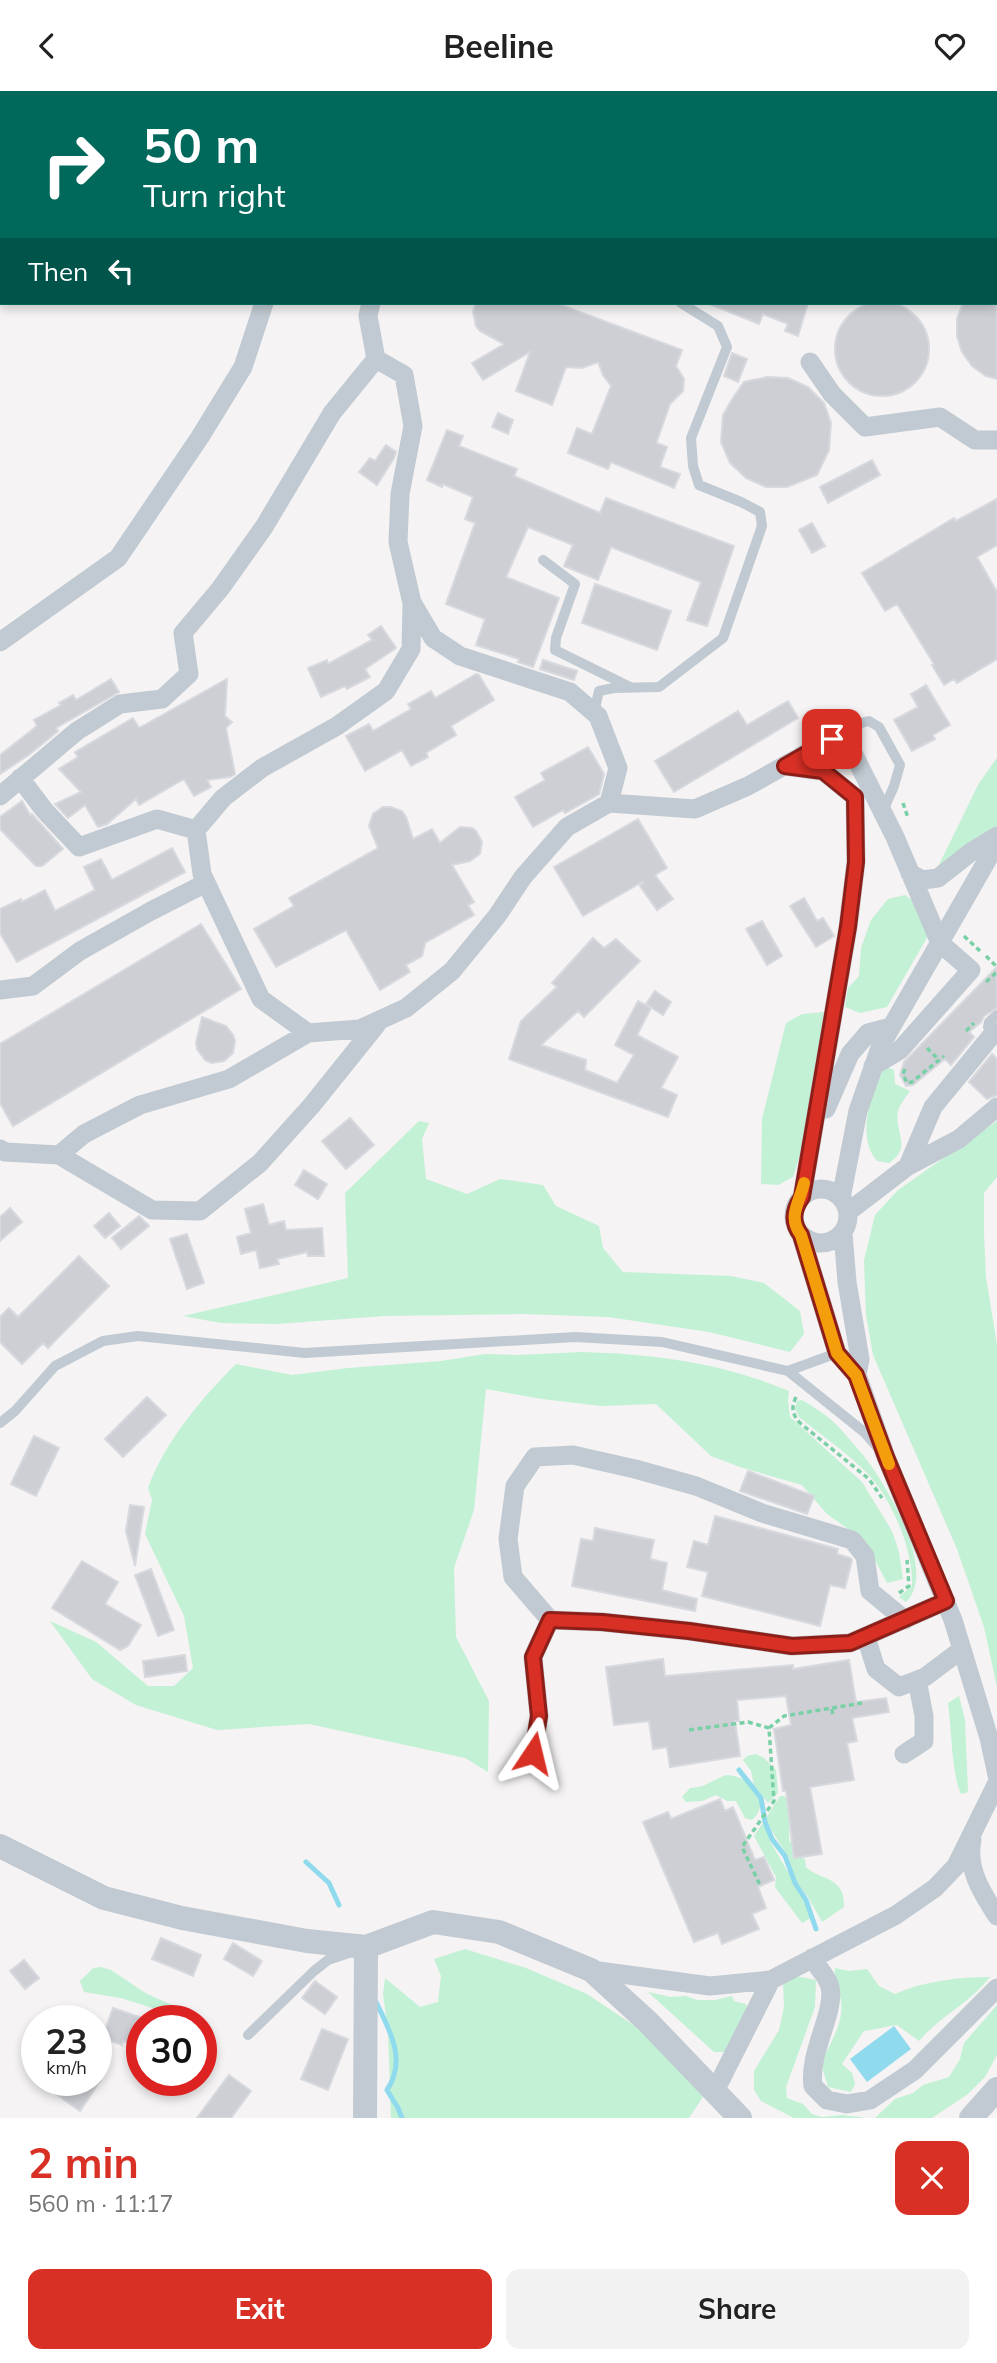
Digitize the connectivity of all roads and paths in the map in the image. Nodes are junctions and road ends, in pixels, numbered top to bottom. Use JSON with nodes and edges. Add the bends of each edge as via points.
{"nodes":[{"id":1,"x":263,"y":305,"type":"edge"},
{"id":2,"x":371,"y":305,"type":"edge"},
{"id":3,"x":684,"y":305,"type":"edge"},
{"id":4,"x":376,"y":359,"type":"junction"},
{"id":5,"x":810,"y":362,"type":"dead end"},
{"id":6,"x":997,"y":440,"type":"edge"},
{"id":7,"x":543,"y":560,"type":"dead end"},
{"id":8,"x":412,"y":603,"type":"junction"},
{"id":9,"x":0,"y":642,"type":"edge"},
{"id":10,"x":634,"y":688,"type":"junction"},
{"id":11,"x":594,"y":713,"type":"junction"},
{"id":12,"x":838,"y":742,"type":"junction"},
{"id":13,"x":785,"y":766,"type":"junction"},
{"id":14,"x":20,"y":778,"type":"junction"},
{"id":15,"x":0,"y":796,"type":"edge"},
{"id":16,"x":609,"y":803,"type":"junction"},
{"id":17,"x":883,"y":811,"type":"junction"},
{"id":18,"x":196,"y":830,"type":"junction"},
{"id":19,"x":997,"y":836,"type":"edge"},
{"id":20,"x":997,"y":843,"type":"edge"},
{"id":21,"x":909,"y":873,"type":"junction"},
{"id":22,"x":206,"y":883,"type":"junction"},
{"id":23,"x":940,"y":943,"type":"junction"},
{"id":24,"x":997,"y":972,"type":"edge"},
{"id":25,"x":1,"y":989,"type":"edge"},
{"id":26,"x":977,"y":991,"type":"dead end"},
{"id":27,"x":912,"y":994,"type":"junction"},
{"id":28,"x":934,"y":1013,"type":"junction"},
{"id":29,"x":380,"y":1020,"type":"junction"},
{"id":30,"x":891,"y":1027,"type":"junction"},
{"id":31,"x":996,"y":1027,"type":"edge"},
{"id":32,"x":308,"y":1033,"type":"junction"},
{"id":33,"x":917,"y":1047,"type":"junction"},
{"id":34,"x":943,"y":1056,"type":"dead end"},
{"id":35,"x":936,"y":1057,"type":"dead end"},
{"id":36,"x":873,"y":1066,"type":"junction"},
{"id":37,"x":997,"y":1107,"type":"edge"},
{"id":38,"x":0,"y":1149,"type":"edge"},
{"id":39,"x":59,"y":1155,"type":"junction"},
{"id":40,"x":808,"y":1166,"type":"junction"},
{"id":41,"x":908,"y":1166,"type":"junction"},
{"id":42,"x":802,"y":1197,"type":"junction"},
{"id":43,"x":845,"y":1205,"type":"junction"},
{"id":44,"x":843,"y":1233,"type":"junction"},
{"id":45,"x":801,"y":1235,"type":"junction"},
{"id":46,"x":837,"y":1353,"type":"junction"},
{"id":47,"x":788,"y":1371,"type":"junction"},
{"id":48,"x":856,"y":1375,"type":"junction"},
{"id":49,"x":796,"y":1397,"type":"dead end"},
{"id":50,"x":0,"y":1423,"type":"edge"},
{"id":51,"x":886,"y":1457,"type":"junction"},
{"id":52,"x":886,"y":1508,"type":"dead end"},
{"id":53,"x":905,"y":1549,"type":"dead end"},
{"id":54,"x":895,"y":1595,"type":"dead end"},
{"id":55,"x":946,"y":1601,"type":"junction"},
{"id":56,"x":550,"y":1620,"type":"junction"},
{"id":57,"x":905,"y":1621,"type":"junction"},
{"id":58,"x":866,"y":1637,"type":"junction"},
{"id":59,"x":961,"y":1650,"type":"junction"},
{"id":60,"x":917,"y":1680,"type":"junction"},
{"id":61,"x":862,"y":1703,"type":"dead end"},
{"id":62,"x":832,"y":1709,"type":"dead end"},
{"id":63,"x":833,"y":1717,"type":"dead end"},
{"id":64,"x":769,"y":1728,"type":"junction"},
{"id":65,"x":689,"y":1730,"type":"dead end"},
{"id":66,"x":533,"y":1753,"type":"dead end"},
{"id":67,"x":904,"y":1754,"type":"dead end"},
{"id":68,"x":997,"y":1775,"type":"edge"},
{"id":69,"x":997,"y":1783,"type":"edge"},
{"id":70,"x":974,"y":1830,"type":"junction"},
{"id":71,"x":0,"y":1846,"type":"edge"},
{"id":72,"x":760,"y":1885,"type":"dead end"},
{"id":73,"x":997,"y":1916,"type":"edge"},
{"id":74,"x":366,"y":1947,"type":"junction"},
{"id":75,"x":811,"y":1958,"type":"junction"},
{"id":76,"x":591,"y":1970,"type":"junction"},
{"id":77,"x":771,"y":1980,"type":"junction"},
{"id":78,"x":997,"y":1988,"type":"edge"},
{"id":79,"x":248,"y":2035,"type":"dead end"},
{"id":80,"x":997,"y":2089,"type":"edge"},
{"id":81,"x":715,"y":2091,"type":"junction"},
{"id":82,"x":365,"y":2118,"type":"edge"},
{"id":83,"x":740,"y":2118,"type":"edge"},
{"id":84,"x":971,"y":2118,"type":"edge"}],
"edges":[{"from":1,"to":9,"type":"street","via":[[243,367],[118,558]]},
{"from":2,"to":4,"type":"street","via":[[368,316]]},
{"from":3,"to":10,"type":"lane","via":[[719,326],[727,347],[691,438],[692,466],[699,485],[760,512],[762,526],[723,638],[659,687]]},
{"from":4,"to":8,"type":"street","via":[[404,375],[413,426],[400,494],[398,543]]},
{"from":4,"to":14,"type":"street","via":[[332,413],[264,527],[183,633],[189,674],[162,699],[120,704],[77,731]]},
{"from":5,"to":6,"type":"street","via":[[832,394],[865,427],[940,417],[975,440]]},
{"from":7,"to":10,"type":"lane","via":[[575,584],[555,650]]},
{"from":8,"to":11,"type":"street","via":[[433,638],[460,656],[570,692]]},
{"from":8,"to":18,"type":"street","via":[[411,649],[386,691],[337,726],[262,768],[223,798]]},
{"from":10,"to":11,"type":"lane","via":[[599,691]]},
{"from":11,"to":16,"type":"street","via":[[618,768]]},
{"from":12,"to":13,"type":"street","via":[[832,739]]},
{"from":12,"to":17,"type":"street","via":[[851,749]]},
{"from":12,"to":17,"type":"lane","via":[[858,724],[869,721],[890,743],[900,765]]},
{"from":13,"to":16,"type":"street","via":[[695,809]]},
{"from":13,"to":40,"type":"street","via":[[823,771],[855,797],[855,875]]},
{"from":14,"to":15,"type":"street"},
{"from":14,"to":18,"type":"street","via":[[79,847],[157,819]]},
{"from":16,"to":29,"type":"street","via":[[567,827],[452,971],[406,1008]]},
{"from":17,"to":21,"type":"street"},
{"from":18,"to":22,"type":"street"},
{"from":19,"to":21,"type":"street","via":[[938,878],[922,880]]},
{"from":20,"to":23,"type":"street"},
{"from":21,"to":23,"type":"street"},
{"from":22,"to":25,"type":"street","via":[[80,951],[33,986]]},
{"from":22,"to":32,"type":"street","via":[[261,999]]},
{"from":23,"to":27,"type":"street"},
{"from":23,"to":28,"type":"street","via":[[971,970]]},
{"from":24,"to":26,"type":"path"},
{"from":27,"to":28,"type":"street"},
{"from":27,"to":30,"type":"street"},
{"from":28,"to":33,"type":"street"},
{"from":29,"to":32,"type":"street","via":[[360,1029]]},
{"from":29,"to":39,"type":"street","via":[[261,1163],[200,1212],[152,1210]]},
{"from":30,"to":33,"type":"street"},
{"from":30,"to":36,"type":"street"},
{"from":30,"to":40,"type":"street","via":[[868,1033],[850,1054],[820,1122]]},
{"from":31,"to":41,"type":"street","via":[[933,1107]]},
{"from":32,"to":39,"type":"street","via":[[229,1079],[140,1105],[84,1134]]},
{"from":33,"to":34,"type":"path","via":[[903,1074],[907,1083]]},
{"from":33,"to":35,"type":"path"},
{"from":33,"to":36,"type":"street","via":[[900,1050]]},
{"from":36,"to":43,"type":"street","via":[[858,1111]]},
{"from":37,"to":41,"type":"street","via":[[959,1139]]},
{"from":38,"to":39,"type":"street"},
{"from":40,"to":42,"type":"street"},
{"from":41,"to":43,"type":"street"},
{"from":42,"to":43,"type":"street","via":[[827,1189]]},
{"from":42,"to":45,"type":"street","via":[[794,1213]]},
{"from":43,"to":44,"type":"street"},
{"from":44,"to":45,"type":"street","via":[[820,1244]]},
{"from":44,"to":48,"type":"street","via":[[860,1359]]},
{"from":45,"to":46,"type":"street"},
{"from":46,"to":47,"type":"lane"},
{"from":46,"to":48,"type":"street"},
{"from":47,"to":50,"type":"lane","via":[[662,1342],[575,1337],[305,1353],[138,1336],[103,1341],[55,1366]]},
{"from":47,"to":51,"type":"lane","via":[[864,1432]]},
{"from":48,"to":51,"type":"street"},
{"from":49,"to":52,"type":"path","via":[[793,1414],[869,1479]]},
{"from":51,"to":55,"type":"street"},
{"from":53,"to":54,"type":"path","via":[[909,1586]]},
{"from":55,"to":57,"type":"street"},
{"from":55,"to":59,"type":"street"},
{"from":56,"to":57,"type":"street","via":[[513,1577],[508,1539],[515,1486],[535,1457],[573,1455],[696,1486],[762,1513],[852,1541],[865,1556],[870,1591]]},
{"from":56,"to":58,"type":"street","via":[[615,1623],[792,1646],[850,1643]]},
{"from":56,"to":66,"type":"street","via":[[533,1657],[539,1716]]},
{"from":57,"to":58,"type":"street"},
{"from":58,"to":60,"type":"street","via":[[876,1669],[899,1687]]},
{"from":59,"to":60,"type":"street"},
{"from":59,"to":68,"type":"street"},
{"from":60,"to":67,"type":"street","via":[[925,1716],[924,1741]]},
{"from":61,"to":64,"type":"path","via":[[785,1716]]},
{"from":62,"to":63,"type":"path"},
{"from":64,"to":65,"type":"path","via":[[748,1722]]},
{"from":64,"to":72,"type":"path","via":[[774,1801],[742,1847]]},
{"from":69,"to":70,"type":"street"},
{"from":70,"to":73,"type":"street","via":[[971,1862],[980,1890]]},
{"from":70,"to":75,"type":"street","via":[[956,1866],[935,1888],[896,1915]]},
{"from":71,"to":74,"type":"street","via":[[104,1898],[182,1918]]},
{"from":74,"to":76,"type":"street","via":[[433,1922],[499,1932]]},
{"from":74,"to":79,"type":"lane","via":[[328,1961]]},
{"from":74,"to":82,"type":"street"},
{"from":75,"to":77,"type":"street"},
{"from":75,"to":78,"type":"street","via":[[830,1985],[831,1997],[813,2060],[813,2086],[827,2100],[847,2104],[870,2100],[915,2070]]},
{"from":76,"to":77,"type":"street","via":[[710,1986]]},
{"from":76,"to":81,"type":"street"},
{"from":77,"to":81,"type":"street"},
{"from":80,"to":84,"type":"street"},
{"from":81,"to":83,"type":"street"}]}
